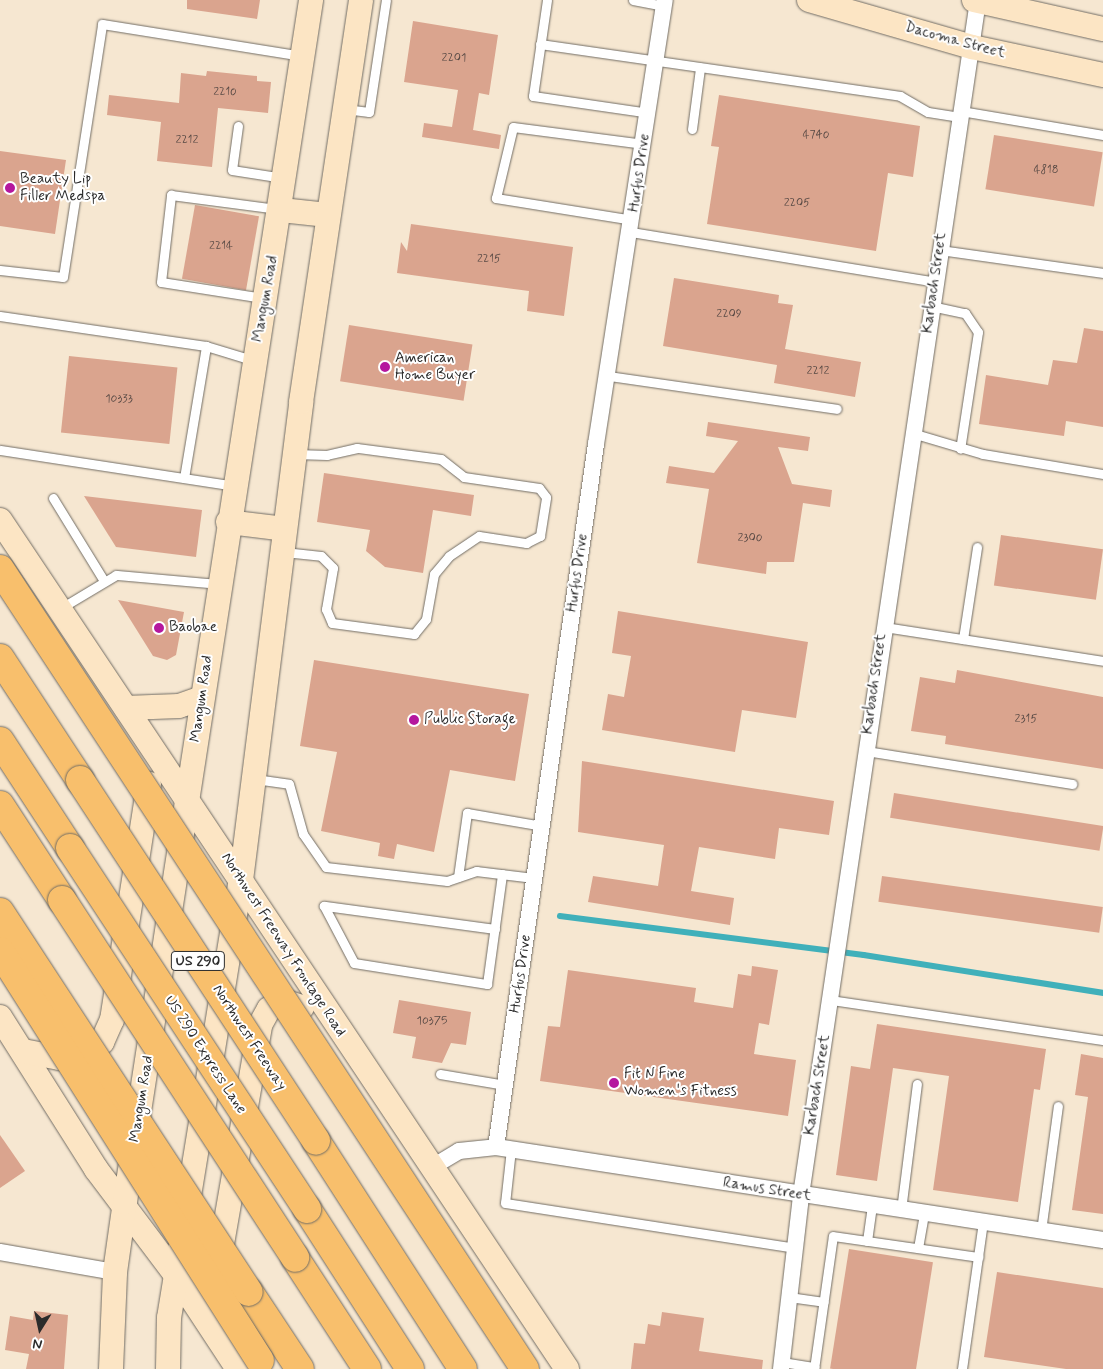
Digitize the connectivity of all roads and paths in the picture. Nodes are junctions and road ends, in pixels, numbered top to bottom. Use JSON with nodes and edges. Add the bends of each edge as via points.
{"nodes":[{"id":1,"x":311,"y":0,"type":"edge"},
{"id":2,"x":361,"y":0,"type":"edge"},
{"id":3,"x":386,"y":0,"type":"edge"},
{"id":4,"x":547,"y":0,"type":"edge"},
{"id":5,"x":633,"y":0,"type":"edge"},
{"id":6,"x":809,"y":0,"type":"edge"},
{"id":7,"x":977,"y":0,"type":"edge"},
{"id":8,"x":665,"y":3,"type":"edge"},
{"id":9,"x":1103,"y":29,"type":"edge"},
{"id":10,"x":540,"y":44,"type":"junction"},
{"id":11,"x":972,"y":47,"type":"junction"},
{"id":12,"x":303,"y":57,"type":"junction"},
{"id":13,"x":656,"y":62,"type":"junction"},
{"id":14,"x":700,"y":68,"type":"junction"},
{"id":15,"x":1103,"y":75,"type":"edge"},
{"id":16,"x":344,"y":109,"type":"junction"},
{"id":17,"x":649,"y":113,"type":"junction"},
{"id":18,"x":960,"y":114,"type":"junction"},
{"id":19,"x":238,"y":126,"type":"dead end"},
{"id":20,"x":692,"y":129,"type":"dead end"},
{"id":21,"x":1103,"y":135,"type":"edge"},
{"id":22,"x":644,"y":144,"type":"junction"},
{"id":23,"x":286,"y":178,"type":"junction"},
{"id":24,"x":281,"y":210,"type":"junction"},
{"id":25,"x":328,"y":215,"type":"junction"},
{"id":26,"x":632,"y":226,"type":"junction"},
{"id":27,"x":940,"y":250,"type":"junction"},
{"id":28,"x":0,"y":270,"type":"edge"},
{"id":29,"x":1103,"y":273,"type":"edge"},
{"id":30,"x":935,"y":282,"type":"junction"},
{"id":31,"x":266,"y":298,"type":"junction"},
{"id":32,"x":931,"y":306,"type":"junction"},
{"id":33,"x":0,"y":316,"type":"edge"},
{"id":34,"x":206,"y":346,"type":"junction"},
{"id":35,"x":255,"y":361,"type":"junction"},
{"id":36,"x":608,"y":376,"type":"junction"},
{"id":37,"x":837,"y":409,"type":"dead end"},
{"id":38,"x":912,"y":433,"type":"junction"},
{"id":39,"x":960,"y":449,"type":"junction"},
{"id":40,"x":0,"y":450,"type":"edge"},
{"id":41,"x":295,"y":454,"type":"junction"},
{"id":42,"x":1103,"y":474,"type":"edge"},
{"id":43,"x":184,"y":478,"type":"junction"},
{"id":44,"x":234,"y":486,"type":"junction"},
{"id":45,"x":53,"y":498,"type":"dead end"},
{"id":46,"x":0,"y":520,"type":"edge"},
{"id":47,"x":228,"y":522,"type":"junction"},
{"id":48,"x":284,"y":540,"type":"junction"},
{"id":49,"x":977,"y":547,"type":"dead end"},
{"id":50,"x":0,"y":569,"type":"edge"},
{"id":51,"x":104,"y":581,"type":"junction"},
{"id":52,"x":219,"y":584,"type":"junction"},
{"id":53,"x":60,"y":609,"type":"junction"},
{"id":54,"x":884,"y":627,"type":"junction"},
{"id":55,"x":962,"y":639,"type":"junction"},
{"id":56,"x":0,"y":658,"type":"edge"},
{"id":57,"x":1103,"y":661,"type":"edge"},
{"id":58,"x":202,"y":698,"type":"junction"},
{"id":59,"x":126,"y":708,"type":"junction"},
{"id":60,"x":144,"y":735,"type":"junction"},
{"id":61,"x":0,"y":741,"type":"edge"},
{"id":62,"x":866,"y":752,"type":"junction"},
{"id":63,"x":255,"y":779,"type":"junction"},
{"id":64,"x":1072,"y":784,"type":"dead end"},
{"id":65,"x":188,"y":796,"type":"junction"},
{"id":66,"x":0,"y":805,"type":"edge"},
{"id":67,"x":542,"y":826,"type":"junction"},
{"id":68,"x":502,"y":874,"type":"junction"},
{"id":69,"x":458,"y":877,"type":"junction"},
{"id":70,"x":534,"y":878,"type":"junction"},
{"id":71,"x":241,"y":880,"type":"junction"},
{"id":72,"x":0,"y":912,"type":"edge"},
{"id":73,"x":494,"y":929,"type":"junction"},
{"id":74,"x":0,"y":950,"type":"edge"},
{"id":75,"x":831,"y":1000,"type":"junction"},
{"id":76,"x":0,"y":1017,"type":"edge"},
{"id":77,"x":342,"y":1036,"type":"junction"},
{"id":78,"x":1103,"y":1040,"type":"edge"},
{"id":79,"x":23,"y":1051,"type":"junction"},
{"id":80,"x":440,"y":1074,"type":"dead end"},
{"id":81,"x":917,"y":1084,"type":"dead end"},
{"id":82,"x":505,"y":1085,"type":"junction"},
{"id":83,"x":1058,"y":1106,"type":"dead end"},
{"id":84,"x":504,"y":1148,"type":"junction"},
{"id":85,"x":434,"y":1166,"type":"junction"},
{"id":86,"x":801,"y":1195,"type":"junction"},
{"id":87,"x":125,"y":1202,"type":"junction"},
{"id":88,"x":872,"y":1206,"type":"junction"},
{"id":89,"x":901,"y":1210,"type":"junction"},
{"id":90,"x":924,"y":1214,"type":"junction"},
{"id":91,"x":983,"y":1222,"type":"junction"},
{"id":92,"x":1041,"y":1231,"type":"junction"},
{"id":93,"x":1103,"y":1240,"type":"edge"},
{"id":94,"x":867,"y":1241,"type":"junction"},
{"id":95,"x":795,"y":1248,"type":"junction"},
{"id":96,"x":918,"y":1248,"type":"junction"},
{"id":97,"x":0,"y":1252,"type":"edge"},
{"id":98,"x":978,"y":1257,"type":"junction"},
{"id":99,"x":115,"y":1272,"type":"junction"},
{"id":100,"x":176,"y":1275,"type":"junction"},
{"id":101,"x":789,"y":1297,"type":"junction"},
{"id":102,"x":824,"y":1302,"type":"junction"},
{"id":103,"x":222,"y":1342,"type":"junction"},
{"id":104,"x":461,"y":1362,"type":"edge"},
{"id":105,"x":254,"y":1366,"type":"edge"},
{"id":106,"x":781,"y":1366,"type":"edge"},
{"id":107,"x":815,"y":1368,"type":"edge"},
{"id":108,"x":111,"y":1369,"type":"edge"},
{"id":109,"x":168,"y":1369,"type":"edge"},
{"id":110,"x":300,"y":1369,"type":"edge"},
{"id":111,"x":367,"y":1369,"type":"edge"},
{"id":112,"x":410,"y":1369,"type":"edge"},
{"id":113,"x":525,"y":1369,"type":"edge"},
{"id":114,"x":567,"y":1369,"type":"edge"},
{"id":115,"x":962,"y":1369,"type":"edge"}],
"edges":[{"from":1,"to":12,"type":"main road","name":"Mangum Road"},
{"from":2,"to":16,"type":"main road"},
{"from":3,"to":16,"type":"lane","via":[[369,112]]},
{"from":4,"to":10,"type":"lane"},
{"from":5,"to":8,"type":"lane"},
{"from":6,"to":11,"type":"main road","name":"Dacoma Street"},
{"from":7,"to":9,"type":"main road"},
{"from":7,"to":11,"type":"street","name":"Karbach Street"},
{"from":8,"to":13,"type":"street","name":"Hurfus Drive"},
{"from":10,"to":13,"type":"lane"},
{"from":10,"to":17,"type":"lane","via":[[533,96]]},
{"from":11,"to":15,"type":"main road","name":"Dacoma Street"},
{"from":11,"to":18,"type":"street","name":"Karbach Street"},
{"from":12,"to":23,"type":"main road","name":"Mangum Road"},
{"from":12,"to":28,"type":"lane","via":[[102,24],[63,277]]},
{"from":13,"to":14,"type":"lane"},
{"from":13,"to":17,"type":"street","name":"Hurfus Drive"},
{"from":14,"to":18,"type":"lane","via":[[900,96],[928,112]]},
{"from":14,"to":20,"type":"lane"},
{"from":16,"to":25,"type":"main road"},
{"from":17,"to":22,"type":"street","name":"Hurfus Drive"},
{"from":18,"to":21,"type":"lane"},
{"from":18,"to":27,"type":"street","name":"Karbach Street"},
{"from":19,"to":23,"type":"lane","via":[[232,170]]},
{"from":22,"to":26,"type":"street","name":"Hurfus Drive"},
{"from":22,"to":26,"type":"lane","via":[[513,127],[496,198]]},
{"from":23,"to":24,"type":"main road","name":"Mangum Road"},
{"from":24,"to":25,"type":"main road"},
{"from":24,"to":31,"type":"main road","name":"Mangum Road"},
{"from":24,"to":31,"type":"lane","via":[[171,196],[161,282]]},
{"from":25,"to":41,"type":"main road"},
{"from":26,"to":30,"type":"lane"},
{"from":26,"to":36,"type":"street","name":"Hurfus Drive"},
{"from":27,"to":29,"type":"lane"},
{"from":27,"to":30,"type":"street","name":"Karbach Street"},
{"from":30,"to":32,"type":"street","name":"Karbach Street"},
{"from":31,"to":35,"type":"main road","name":"Mangum Road"},
{"from":32,"to":38,"type":"street","name":"Karbach Street"},
{"from":32,"to":39,"type":"lane","via":[[965,313],[978,332]]},
{"from":33,"to":34,"type":"lane"},
{"from":34,"to":35,"type":"lane"},
{"from":34,"to":43,"type":"lane"},
{"from":35,"to":44,"type":"main road","name":"Mangum Road"},
{"from":36,"to":37,"type":"lane"},
{"from":36,"to":67,"type":"street","name":"Hurfus Drive"},
{"from":38,"to":39,"type":"lane"},
{"from":38,"to":54,"type":"street","name":"Karbach Street"},
{"from":39,"to":42,"type":"lane"},
{"from":40,"to":43,"type":"lane"},
{"from":41,"to":48,"type":"main road"},
{"from":41,"to":48,"type":"lane","via":[[327,455],[357,448],[441,459],[464,477],[539,488],[546,497],[540,536],[526,543],[479,536],[449,556],[434,574],[426,619],[414,634],[332,623],[326,609],[333,568],[321,556]]},
{"from":43,"to":44,"type":"lane"},
{"from":44,"to":47,"type":"main road","name":"Mangum Road"},
{"from":45,"to":51,"type":"lane"},
{"from":46,"to":53,"type":"main road","name":"Northwest Freeway Frontage Road"},
{"from":47,"to":48,"type":"main road"},
{"from":47,"to":52,"type":"main road","name":"Mangum Road"},
{"from":48,"to":63,"type":"main road"},
{"from":49,"to":55,"type":"lane"},
{"from":50,"to":113,"type":"highway","bridge":true},
{"from":51,"to":52,"type":"lane","via":[[136,574]]},
{"from":51,"to":53,"type":"lane"},
{"from":52,"to":58,"type":"main road","name":"Mangum Road"},
{"from":53,"to":59,"type":"main road","name":"Northwest Freeway Frontage Road"},
{"from":54,"to":55,"type":"lane"},
{"from":54,"to":62,"type":"street","name":"Karbach Street"},
{"from":55,"to":57,"type":"lane"},
{"from":56,"to":104,"type":"highway","name":"Northwest Freeway","number":"US 290","bridge":true},
{"from":58,"to":59,"type":"main road","via":[[174,707]]},
{"from":58,"to":65,"type":"main road","name":"Mangum Road"},
{"from":59,"to":60,"type":"main road","name":"Northwest Freeway Frontage Road"},
{"from":60,"to":65,"type":"main road","name":"Northwest Freeway Frontage Road"},
{"from":60,"to":79,"type":"main road","via":[[150,775],[145,826],[112,1020],[102,1042],[87,1055],[59,1058]]},
{"from":61,"to":112,"type":"highway","name":"US 290 Express Lane","bridge":true},
{"from":62,"to":64,"type":"lane"},
{"from":62,"to":75,"type":"street","name":"Karbach Street"},
{"from":63,"to":69,"type":"lane","via":[[289,784],[303,834],[326,867],[447,881]]},
{"from":63,"to":71,"type":"main road"},
{"from":65,"to":71,"type":"main road","name":"Northwest Freeway Frontage Road"},
{"from":65,"to":87,"type":"main road","name":"Mangum Road"},
{"from":66,"to":111,"type":"highway","bridge":true},
{"from":67,"to":69,"type":"lane","via":[[467,813]]},
{"from":67,"to":70,"type":"street","name":"Hurfus Drive"},
{"from":68,"to":69,"type":"lane","via":[[476,871]]},
{"from":68,"to":70,"type":"lane"},
{"from":68,"to":73,"type":"lane"},
{"from":70,"to":82,"type":"street","name":"Hurfus Drive"},
{"from":71,"to":77,"type":"main road","name":"Northwest Freeway Frontage Road"},
{"from":71,"to":100,"type":"main road"},
{"from":72,"to":110,"type":"highway","bridge":true},
{"from":73,"to":73,"type":"lane","via":[[487,984],[354,963],[324,906]]},
{"from":74,"to":105,"type":"highway","bridge":true},
{"from":75,"to":78,"type":"lane"},
{"from":75,"to":86,"type":"street","name":"Karbach Street"},
{"from":76,"to":79,"type":"main road"},
{"from":77,"to":85,"type":"main road","name":"Northwest Freeway Frontage Road","via":[[385,1091]]},
{"from":77,"to":103,"type":"main road","via":[[307,1010],[283,1001],[269,1009],[260,1025],[218,1266]]},
{"from":79,"to":87,"type":"main road","via":[[96,1168]]},
{"from":80,"to":82,"type":"lane"},
{"from":81,"to":89,"type":"lane"},
{"from":82,"to":84,"type":"street","name":"Hurfus Drive"},
{"from":83,"to":92,"type":"lane"},
{"from":84,"to":85,"type":"street","name":"Ramus Street","via":[[459,1151]]},
{"from":84,"to":86,"type":"street","name":"Ramus Street"},
{"from":84,"to":95,"type":"lane","via":[[504,1203]]},
{"from":85,"to":114,"type":"main road","name":"Northwest Freeway Frontage Road"},
{"from":86,"to":88,"type":"street","name":"Ramus Street"},
{"from":86,"to":95,"type":"street","name":"Karbach Street"},
{"from":87,"to":99,"type":"main road","name":"Mangum Road"},
{"from":87,"to":100,"type":"main road"},
{"from":88,"to":89,"type":"street","name":"Ramus Street"},
{"from":88,"to":94,"type":"lane"},
{"from":89,"to":90,"type":"street","name":"Ramus Street"},
{"from":90,"to":91,"type":"street","name":"Ramus Street"},
{"from":90,"to":96,"type":"lane"},
{"from":91,"to":92,"type":"street","name":"Ramus Street"},
{"from":91,"to":98,"type":"lane"},
{"from":92,"to":93,"type":"street","name":"Ramus Street"},
{"from":94,"to":96,"type":"lane"},
{"from":94,"to":102,"type":"lane","via":[[833,1236]]},
{"from":95,"to":101,"type":"street","name":"Karbach Street"},
{"from":96,"to":98,"type":"lane"},
{"from":97,"to":99,"type":"street"},
{"from":98,"to":115,"type":"lane"},
{"from":99,"to":108,"type":"main road","name":"Mangum Road"},
{"from":100,"to":103,"type":"main road"},
{"from":100,"to":109,"type":"main road"},
{"from":101,"to":102,"type":"lane"},
{"from":101,"to":106,"type":"street","name":"Karbach Street"},
{"from":102,"to":107,"type":"lane"},
{"from":103,"to":105,"type":"main road"},
{"from":106,"to":107,"type":"lane"}]}
